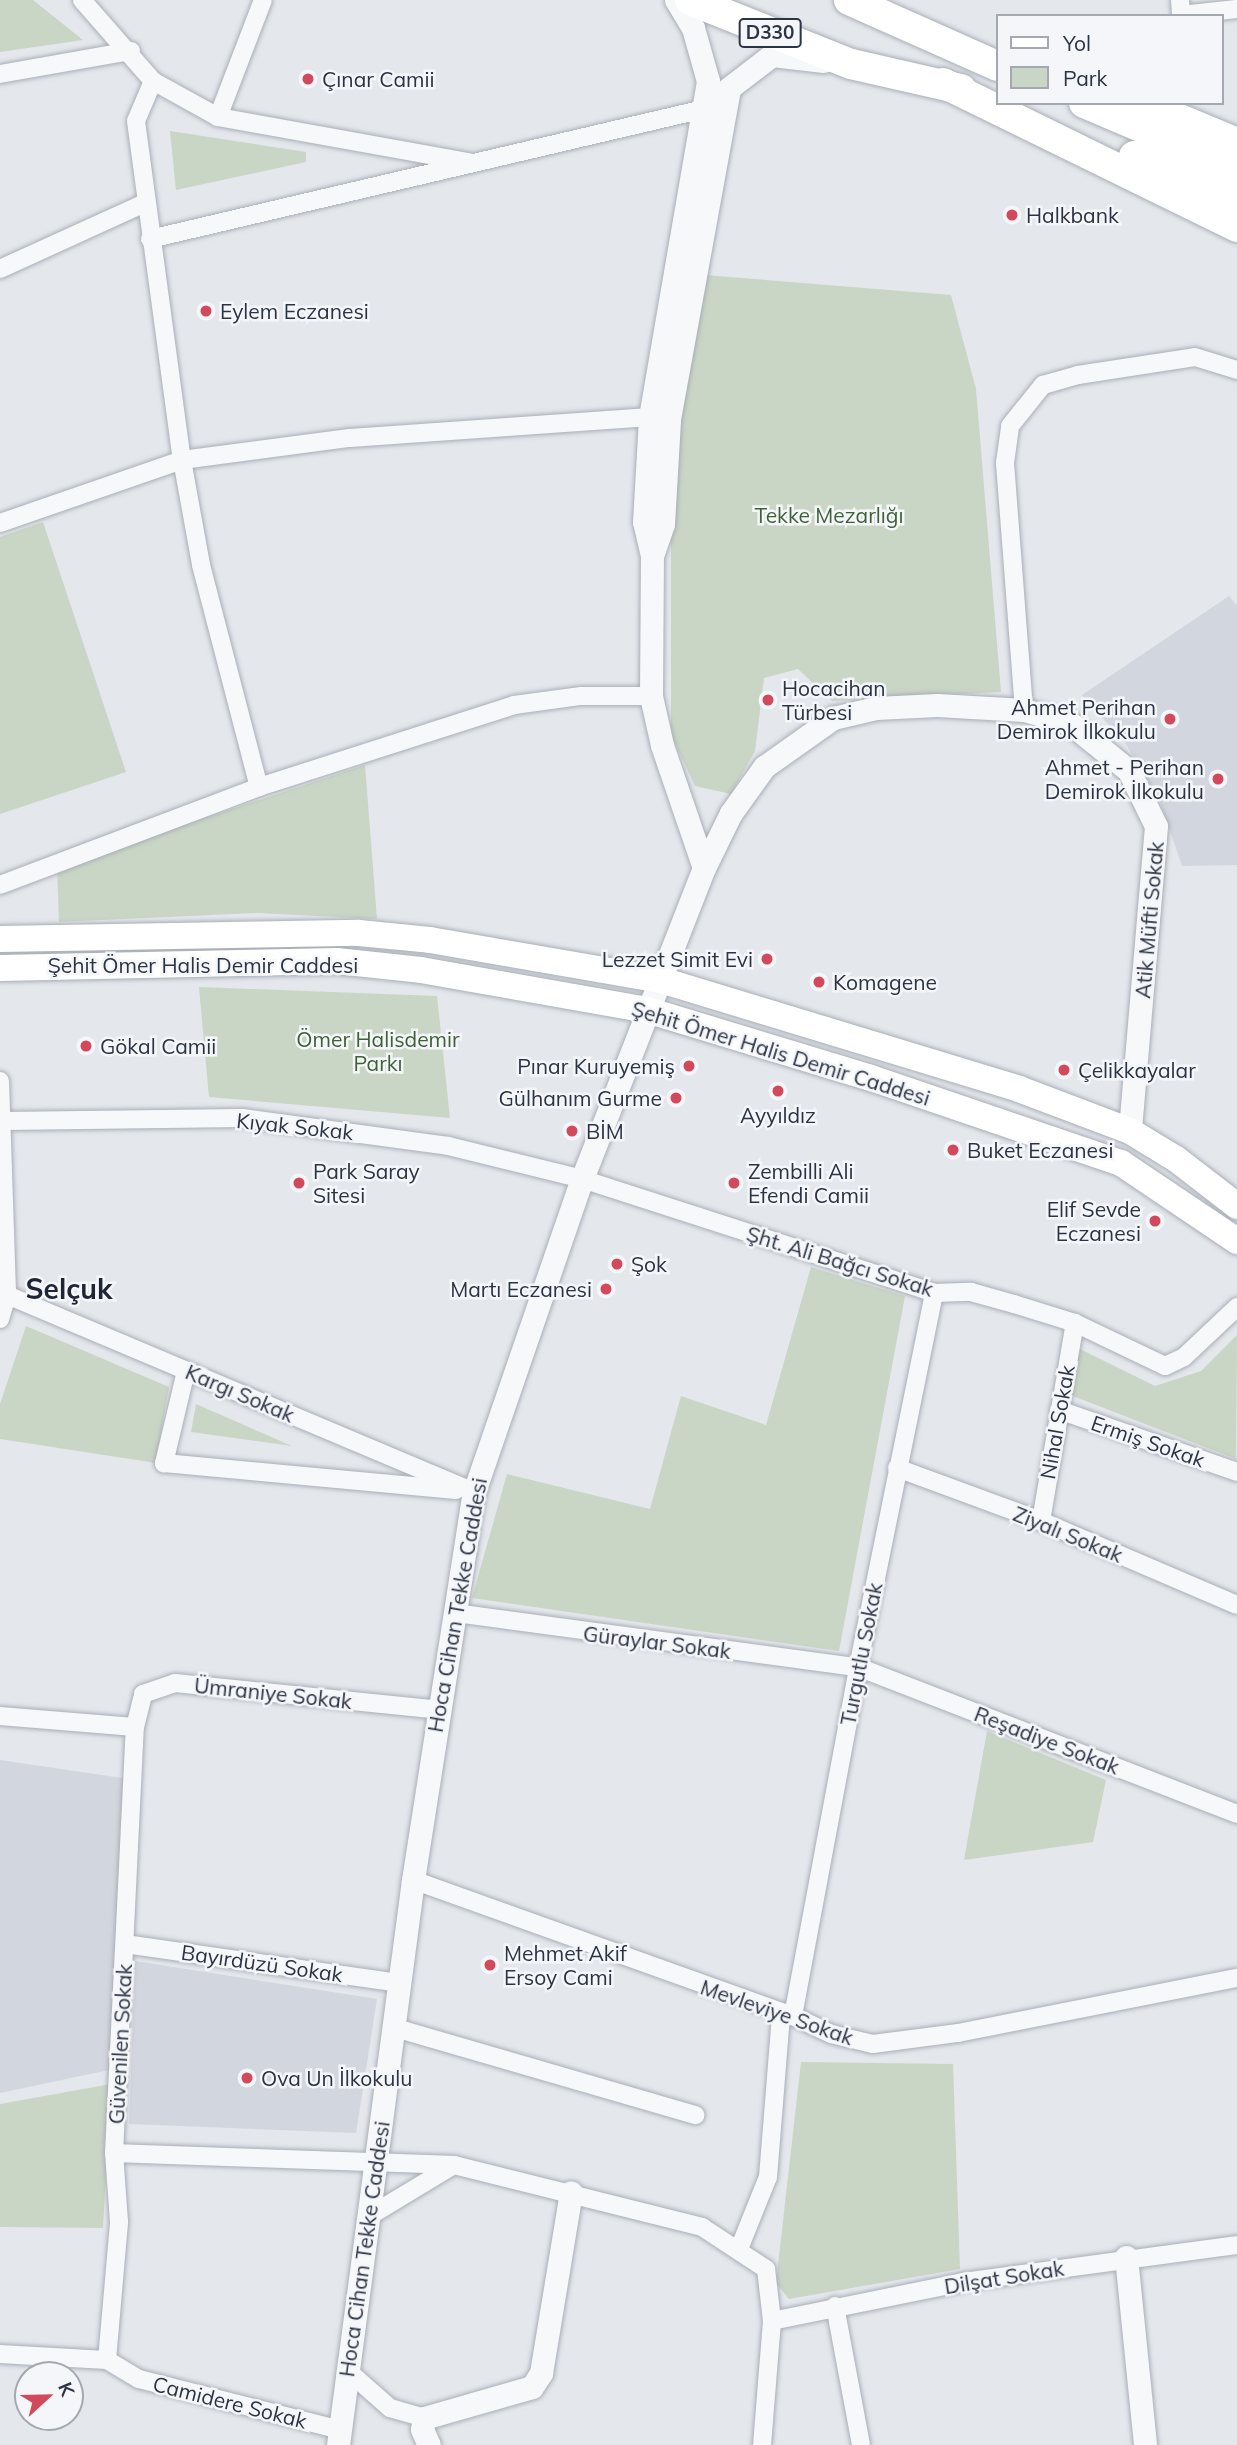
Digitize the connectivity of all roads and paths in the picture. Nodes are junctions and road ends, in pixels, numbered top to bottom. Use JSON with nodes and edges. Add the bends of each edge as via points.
{"nodes":[{"id":1,"x":82,"y":0,"type":"edge"},
{"id":2,"x":263,"y":0,"type":"edge"},
{"id":3,"x":676,"y":0,"type":"edge"},
{"id":4,"x":690,"y":0,"type":"edge"},
{"id":5,"x":849,"y":0,"type":"edge"},
{"id":6,"x":1237,"y":9,"type":"edge"},
{"id":7,"x":1190,"y":14,"type":"edge"},
{"id":8,"x":131,"y":51,"type":"junction"},
{"id":9,"x":851,"y":64,"type":"junction"},
{"id":10,"x":996,"y":66,"type":"edge"},
{"id":11,"x":0,"y":74,"type":"edge"},
{"id":12,"x":153,"y":81,"type":"junction"},
{"id":13,"x":943,"y":83,"type":"junction"},
{"id":14,"x":996,"y":102,"type":"edge"},
{"id":15,"x":1004,"y":105,"type":"edge"},
{"id":16,"x":1089,"y":105,"type":"edge"},
{"id":17,"x":1134,"y":105,"type":"edge"},
{"id":18,"x":704,"y":109,"type":"junction"},
{"id":19,"x":218,"y":117,"type":"junction"},
{"id":20,"x":1237,"y":143,"type":"edge"},
{"id":21,"x":479,"y":163,"type":"junction"},
{"id":22,"x":1237,"y":169,"type":"edge"},
{"id":23,"x":1237,"y":198,"type":"edge"},
{"id":24,"x":145,"y":203,"type":"junction"},
{"id":25,"x":1237,"y":227,"type":"edge"},
{"id":26,"x":150,"y":239,"type":"junction"},
{"id":27,"x":0,"y":269,"type":"edge"},
{"id":28,"x":1237,"y":370,"type":"edge"},
{"id":29,"x":650,"y":417,"type":"junction"},
{"id":30,"x":182,"y":460,"type":"junction"},
{"id":31,"x":0,"y":523,"type":"edge"},
{"id":32,"x":652,"y":555,"type":"junction"},
{"id":33,"x":651,"y":696,"type":"junction"},
{"id":34,"x":1024,"y":710,"type":"junction"},
{"id":35,"x":258,"y":787,"type":"junction"},
{"id":36,"x":704,"y":867,"type":"junction"},
{"id":37,"x":0,"y":884,"type":"edge"},
{"id":38,"x":0,"y":939,"type":"edge"},
{"id":39,"x":0,"y":968,"type":"edge"},
{"id":40,"x":661,"y":980,"type":"junction"},
{"id":41,"x":647,"y":1010,"type":"junction"},
{"id":42,"x":0,"y":1081,"type":"edge"},
{"id":43,"x":4,"y":1121,"type":"junction"},
{"id":44,"x":1130,"y":1131,"type":"junction"},
{"id":45,"x":582,"y":1179,"type":"junction"},
{"id":46,"x":1237,"y":1206,"type":"edge"},
{"id":47,"x":1237,"y":1241,"type":"edge"},
{"id":48,"x":934,"y":1293,"type":"junction"},
{"id":49,"x":7,"y":1295,"type":"junction"},
{"id":50,"x":1237,"y":1307,"type":"edge"},
{"id":51,"x":0,"y":1319,"type":"edge"},
{"id":52,"x":1075,"y":1323,"type":"junction"},
{"id":53,"x":186,"y":1371,"type":"junction"},
{"id":54,"x":1059,"y":1410,"type":"junction"},
{"id":55,"x":897,"y":1468,"type":"junction"},
{"id":56,"x":1237,"y":1472,"type":"edge"},
{"id":57,"x":474,"y":1492,"type":"junction"},
{"id":58,"x":1041,"y":1521,"type":"junction"},
{"id":59,"x":1237,"y":1605,"type":"edge"},
{"id":60,"x":456,"y":1613,"type":"junction"},
{"id":61,"x":858,"y":1667,"type":"junction"},
{"id":62,"x":439,"y":1710,"type":"junction"},
{"id":63,"x":0,"y":1716,"type":"edge"},
{"id":64,"x":135,"y":1727,"type":"junction"},
{"id":65,"x":1237,"y":1814,"type":"edge"},
{"id":66,"x":413,"y":1880,"type":"junction"},
{"id":67,"x":125,"y":1944,"type":"junction"},
{"id":68,"x":1237,"y":1978,"type":"edge"},
{"id":69,"x":400,"y":1983,"type":"junction"},
{"id":70,"x":787,"y":2016,"type":"junction"},
{"id":71,"x":392,"y":2027,"type":"junction"},
{"id":72,"x":695,"y":2115,"type":"dead end"},
{"id":73,"x":114,"y":2153,"type":"junction"},
{"id":74,"x":377,"y":2164,"type":"junction"},
{"id":75,"x":454,"y":2165,"type":"junction"},
{"id":76,"x":571,"y":2192,"type":"junction"},
{"id":77,"x":371,"y":2215,"type":"junction"},
{"id":78,"x":1237,"y":2245,"type":"edge"},
{"id":79,"x":739,"y":2249,"type":"junction"},
{"id":80,"x":1126,"y":2258,"type":"junction"},
{"id":81,"x":835,"y":2306,"type":"junction"},
{"id":82,"x":772,"y":2321,"type":"junction"},
{"id":83,"x":0,"y":2354,"type":"edge"},
{"id":84,"x":107,"y":2360,"type":"junction"},
{"id":85,"x":348,"y":2371,"type":"junction"},
{"id":86,"x":424,"y":2418,"type":"junction"},
{"id":87,"x":339,"y":2437,"type":"edge"},
{"id":88,"x":429,"y":2445,"type":"edge"},
{"id":89,"x":762,"y":2445,"type":"edge"},
{"id":90,"x":861,"y":2445,"type":"edge"},
{"id":91,"x":1145,"y":2445,"type":"edge"}],
"edges":[{"from":1,"to":8,"type":"street"},
{"from":2,"to":19,"type":"street"},
{"from":3,"to":18,"type":"street","via":[[704,59],[708,81]]},
{"from":4,"to":9,"type":"highway","number":"D330"},
{"from":5,"to":10,"type":"highway"},
{"from":6,"to":7,"type":"street"},
{"from":8,"to":11,"type":"street"},
{"from":8,"to":12,"type":"street"},
{"from":9,"to":13,"type":"highway","number":"D330"},
{"from":9,"to":32,"type":"street","via":[[772,55],[729,88],[669,419],[663,524]]},
{"from":12,"to":19,"type":"street"},
{"from":12,"to":24,"type":"street","via":[[136,121]]},
{"from":13,"to":14,"type":"highway"},
{"from":13,"to":25,"type":"highway"},
{"from":15,"to":23,"type":"highway"},
{"from":16,"to":22,"type":"highway"},
{"from":17,"to":20,"type":"highway"},
{"from":18,"to":21,"type":"street"},
{"from":18,"to":29,"type":"street"},
{"from":19,"to":21,"type":"street"},
{"from":21,"to":26,"type":"street"},
{"from":24,"to":26,"type":"street"},
{"from":24,"to":27,"type":"street"},
{"from":26,"to":30,"type":"street"},
{"from":28,"to":34,"type":"street","via":[[1195,357],[1077,375],[1042,385],[1010,426],[1005,463]]},
{"from":29,"to":30,"type":"street","via":[[350,438]]},
{"from":29,"to":32,"type":"street","via":[[644,522]]},
{"from":30,"to":31,"type":"street"},
{"from":30,"to":35,"type":"street","via":[[201,565]]},
{"from":32,"to":33,"type":"street"},
{"from":33,"to":35,"type":"street","via":[[581,696],[514,705]]},
{"from":33,"to":36,"type":"street","via":[[662,744]]},
{"from":34,"to":36,"type":"street","name":"Atik Müfti Sokak","via":[[937,705],[876,708],[833,718],[764,767],[731,813]]},
{"from":34,"to":44,"type":"street","name":"Atik Müfti Sokak","via":[[1070,723],[1098,741],[1129,771],[1156,826]]},
{"from":35,"to":37,"type":"street"},
{"from":36,"to":40,"type":"street","name":"Hoca Cihan Tekke Caddesi"},
{"from":38,"to":40,"type":"main road","name":"Şehit Ömer Halis Demir Caddesi","via":[[359,933],[430,940]]},
{"from":39,"to":41,"type":"main road","name":"Şehit Ömer Halis Demir Caddesi","via":[[337,961],[421,970]]},
{"from":40,"to":41,"type":"street","name":"Hoca Cihan Tekke Caddesi"},
{"from":40,"to":44,"type":"main road","name":"Şehit Ömer Halis Demir Caddesi","via":[[1018,1089]]},
{"from":41,"to":45,"type":"street","name":"Hoca Cihan Tekke Caddesi"},
{"from":41,"to":47,"type":"main road","name":"Şehit Ömer Halis Demir Caddesi","via":[[871,1078],[1121,1163]]},
{"from":42,"to":43,"type":"street"},
{"from":43,"to":45,"type":"street","name":"Kıyak Sokak","via":[[242,1118],[448,1146]]},
{"from":43,"to":49,"type":"street"},
{"from":44,"to":46,"type":"main road","name":"Şehit Ömer Halis Demir Caddesi","via":[[1176,1158]]},
{"from":45,"to":48,"type":"street","name":"Şht. Ali Bağcı Sokak"},
{"from":45,"to":57,"type":"street","name":"Hoca Cihan Tekke Caddesi"},
{"from":48,"to":52,"type":"street","name":"Şht. Ali Bağcı Sokak","via":[[971,1292]]},
{"from":48,"to":55,"type":"street","name":"Turgutlu Sokak"},
{"from":49,"to":51,"type":"street"},
{"from":49,"to":53,"type":"street","name":"Kargı Sokak"},
{"from":50,"to":52,"type":"street","name":"Şht. Ali Bağcı Sokak","via":[[1184,1357],[1165,1366]]},
{"from":52,"to":54,"type":"street","name":"Nihal Sokak"},
{"from":53,"to":57,"type":"street","name":"Kargı Sokak"},
{"from":53,"to":57,"type":"street","via":[[164,1463]]},
{"from":54,"to":56,"type":"street","name":"Ermiş Sokak"},
{"from":54,"to":58,"type":"street","name":"Nihal Sokak"},
{"from":55,"to":58,"type":"street","name":"Ziyalı Sokak"},
{"from":55,"to":61,"type":"street","name":"Turgutlu Sokak"},
{"from":57,"to":60,"type":"street","name":"Hoca Cihan Tekke Caddesi"},
{"from":58,"to":59,"type":"street","name":"Ziyalı Sokak"},
{"from":60,"to":61,"type":"street","name":"Güraylar Sokak"},
{"from":60,"to":62,"type":"street","name":"Hoca Cihan Tekke Caddesi"},
{"from":61,"to":65,"type":"street","name":"Reşadiye Sokak"},
{"from":61,"to":70,"type":"street","name":"Turgutlu Sokak"},
{"from":62,"to":64,"type":"street","name":"Ümraniye Sokak","via":[[175,1683],[143,1694]]},
{"from":62,"to":66,"type":"street","name":"Hoca Cihan Tekke Caddesi"},
{"from":63,"to":64,"type":"street"},
{"from":64,"to":67,"type":"street","name":"Güvenilen Sokak"},
{"from":66,"to":69,"type":"street","name":"Hoca Cihan Tekke Caddesi"},
{"from":66,"to":70,"type":"street","name":"Mevleviye Sokak"},
{"from":67,"to":69,"type":"street","name":"Bayırdüzü Sokak"},
{"from":67,"to":73,"type":"street","name":"Güvenilen Sokak"},
{"from":68,"to":70,"type":"street","name":"Mevleviye Sokak","via":[[958,2033],[873,2044]]},
{"from":69,"to":71,"type":"street","name":"Hoca Cihan Tekke Caddesi"},
{"from":70,"to":79,"type":"street","name":"Turgutlu Sokak","via":[[768,2177]]},
{"from":71,"to":72,"type":"street"},
{"from":71,"to":74,"type":"street","name":"Hoca Cihan Tekke Caddesi"},
{"from":73,"to":74,"type":"street"},
{"from":73,"to":84,"type":"street","name":"Güvenilen Sokak","via":[[119,2222]]},
{"from":74,"to":75,"type":"street"},
{"from":74,"to":77,"type":"street","name":"Hoca Cihan Tekke Caddesi"},
{"from":75,"to":76,"type":"street"},
{"from":75,"to":77,"type":"street"},
{"from":76,"to":79,"type":"street","via":[[702,2227]]},
{"from":76,"to":86,"type":"street","via":[[541,2373],[532,2387]]},
{"from":77,"to":85,"type":"street","name":"Hoca Cihan Tekke Caddesi"},
{"from":78,"to":80,"type":"street","name":"Dilşat Sokak"},
{"from":79,"to":82,"type":"street","via":[[766,2269]]},
{"from":80,"to":81,"type":"street","name":"Dilşat Sokak"},
{"from":80,"to":91,"type":"street"},
{"from":81,"to":82,"type":"street","name":"Dilşat Sokak"},
{"from":81,"to":90,"type":"street"},
{"from":82,"to":89,"type":"street"},
{"from":83,"to":84,"type":"street","name":"Camidere Sokak"},
{"from":84,"to":87,"type":"street","name":"Camidere Sokak","via":[[149,2382]]},
{"from":85,"to":86,"type":"street","via":[[390,2408]]},
{"from":85,"to":87,"type":"street","name":"Hoca Cihan Tekke Caddesi"},
{"from":86,"to":88,"type":"street","via":[[422,2429]]}]}
